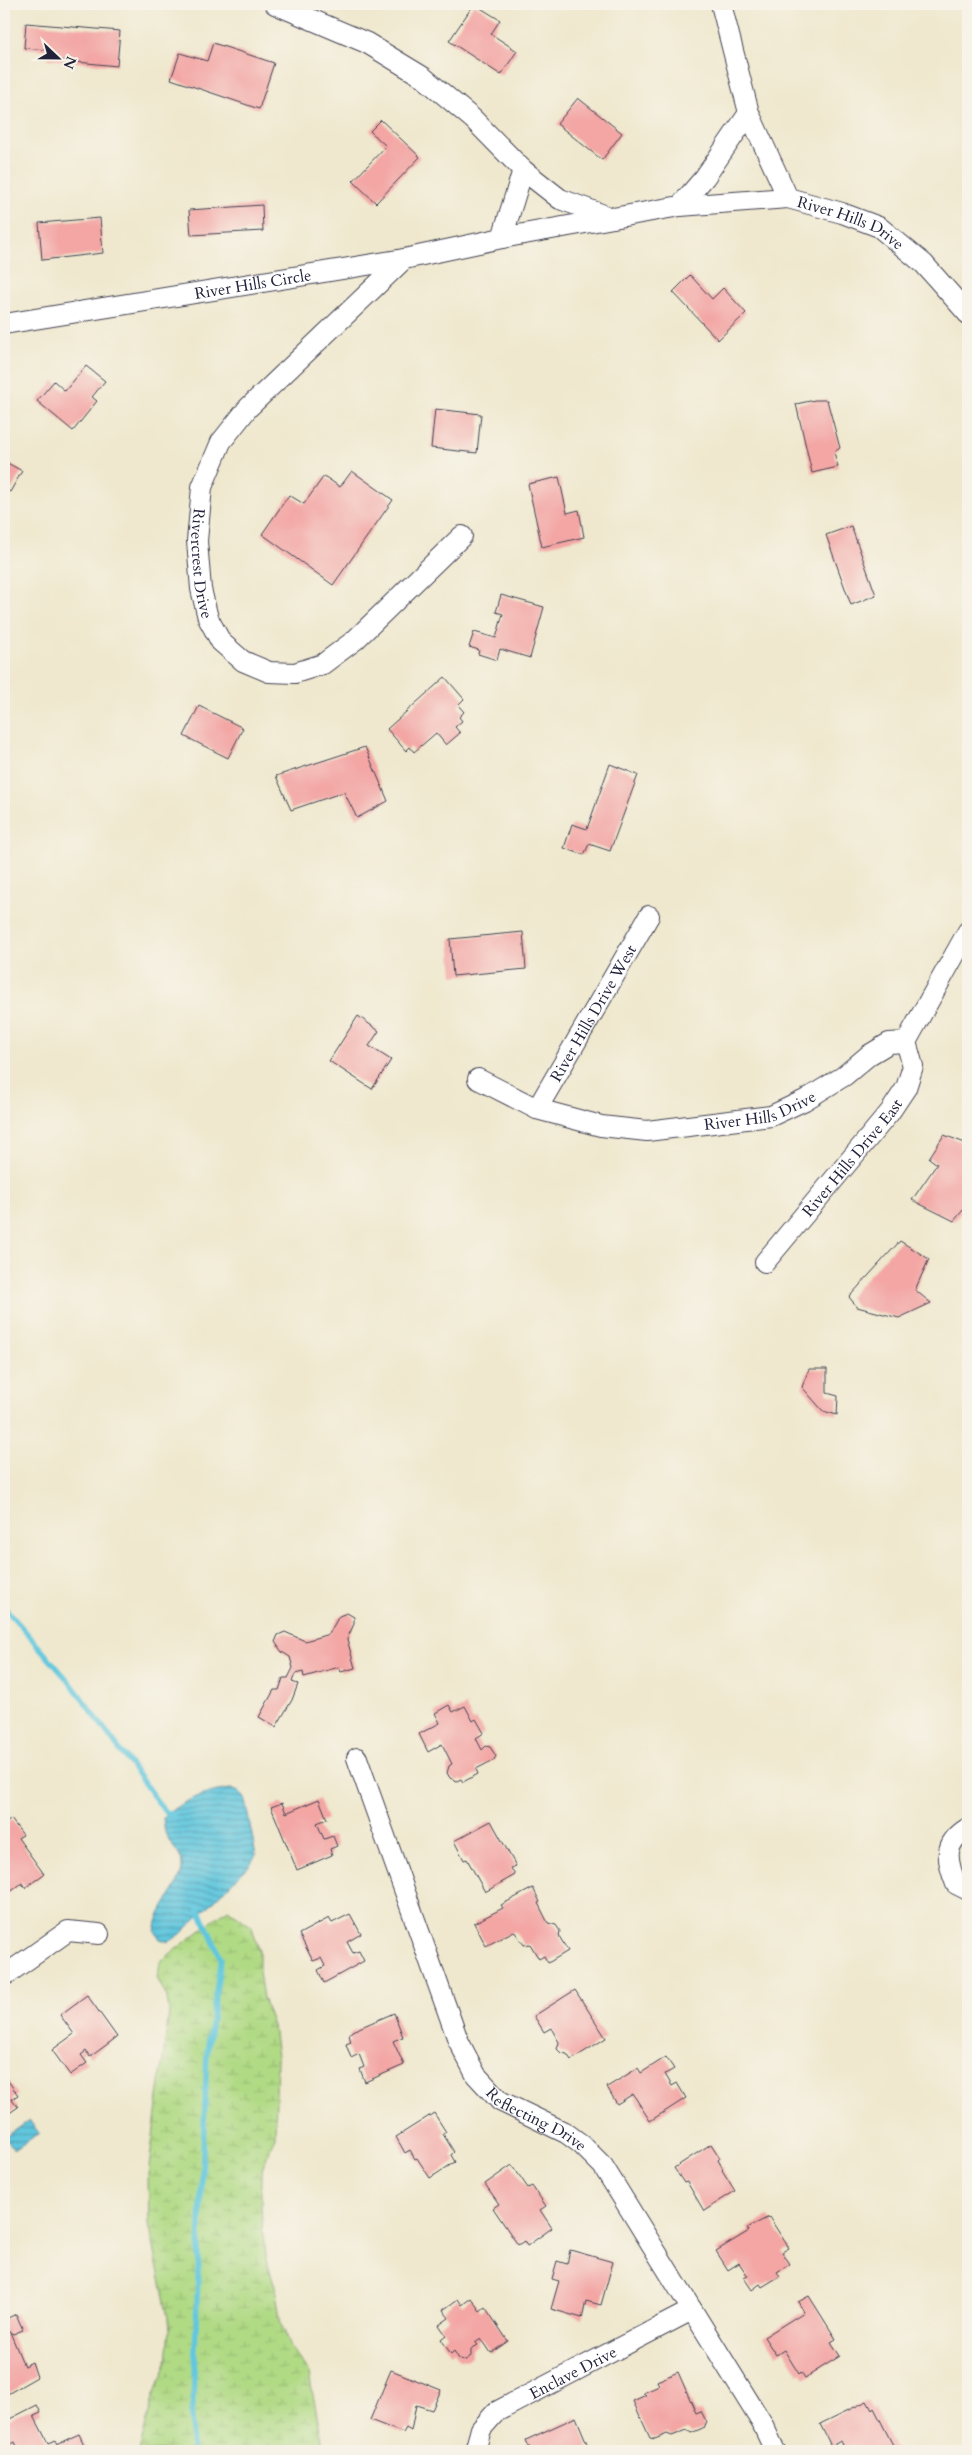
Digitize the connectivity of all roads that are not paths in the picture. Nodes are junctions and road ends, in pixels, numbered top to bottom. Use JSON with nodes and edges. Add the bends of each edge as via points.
{"nodes":[{"id":1,"x":275,"y":4,"type":"edge"},
{"id":2,"x":721,"y":4,"type":"edge"},
{"id":3,"x":749,"y":113,"type":"junction"},
{"id":4,"x":523,"y":170,"type":"junction"},
{"id":5,"x":788,"y":198,"type":"junction"},
{"id":6,"x":680,"y":206,"type":"junction"},
{"id":7,"x":612,"y":218,"type":"junction"},
{"id":8,"x":502,"y":238,"type":"junction"},
{"id":9,"x":404,"y":259,"type":"junction"},
{"id":10,"x":968,"y":314,"type":"edge"},
{"id":11,"x":4,"y":324,"type":"edge"},
{"id":12,"x":462,"y":536,"type":"dead end"},
{"id":13,"x":649,"y":916,"type":"dead end"},
{"id":14,"x":968,"y":931,"type":"edge"},
{"id":15,"x":906,"y":1042,"type":"junction"},
{"id":16,"x":478,"y":1079,"type":"dead end"},
{"id":17,"x":537,"y":1109,"type":"junction"},
{"id":18,"x":765,"y":1262,"type":"dead end"},
{"id":19,"x":357,"y":1758,"type":"dead end"},
{"id":20,"x":968,"y":1828,"type":"edge"},
{"id":21,"x":968,"y":1890,"type":"edge"},
{"id":22,"x":98,"y":1934,"type":"dead end"},
{"id":23,"x":4,"y":1976,"type":"edge"},
{"id":24,"x":692,"y":2310,"type":"junction"},
{"id":25,"x":475,"y":2451,"type":"edge"},
{"id":26,"x":775,"y":2451,"type":"edge"}],
"edges":[{"from":1,"to":4,"type":"street","via":[[367,43],[423,77],[473,119]]},
{"from":2,"to":3,"type":"street","name":"River Hills Drive"},
{"from":3,"to":5,"type":"street","name":"River Hills Drive"},
{"from":3,"to":6,"type":"street","via":[[705,177]]},
{"from":4,"to":7,"type":"street","via":[[560,199]]},
{"from":4,"to":8,"type":"street"},
{"from":5,"to":6,"type":"street","name":"River Hills Circle"},
{"from":5,"to":10,"type":"street","name":"River Hills Drive","via":[[879,226],[924,264]]},
{"from":6,"to":7,"type":"street","name":"River Hills Circle"},
{"from":7,"to":8,"type":"street","name":"River Hills Circle"},
{"from":8,"to":9,"type":"street","name":"River Hills Circle"},
{"from":9,"to":11,"type":"street","name":"River Hills Circle"},
{"from":9,"to":12,"type":"street","name":"Rivercrest Drive","via":[[248,408],[221,442],[202,488],[197,541],[201,589],[208,618],[221,642],[243,661],[269,672],[295,673],[323,664],[355,640]]},
{"from":13,"to":17,"type":"street","name":"River Hills Drive West"},
{"from":14,"to":15,"type":"street"},
{"from":15,"to":17,"type":"street","name":"River Hills Drive","via":[[888,1044],[844,1076],[771,1116],[647,1131],[601,1126]]},
{"from":15,"to":18,"type":"street","name":"River Hills Drive East","via":[[913,1066],[906,1088],[890,1112]]},
{"from":16,"to":17,"type":"street","name":"River Hills Drive"},
{"from":19,"to":24,"type":"street","name":"Reflecting Drive","via":[[458,2040],[476,2075],[500,2101],[566,2133],[603,2166]]},
{"from":20,"to":21,"type":"street","via":[[956,1835],[948,1852],[949,1867],[956,1884]]},
{"from":22,"to":23,"type":"street","via":[[68,1931]]},
{"from":24,"to":25,"type":"street","name":"Enclave Drive","via":[[496,2412],[481,2429]]},
{"from":24,"to":26,"type":"street","name":"Reflecting Drive","via":[[762,2423]]}]}
